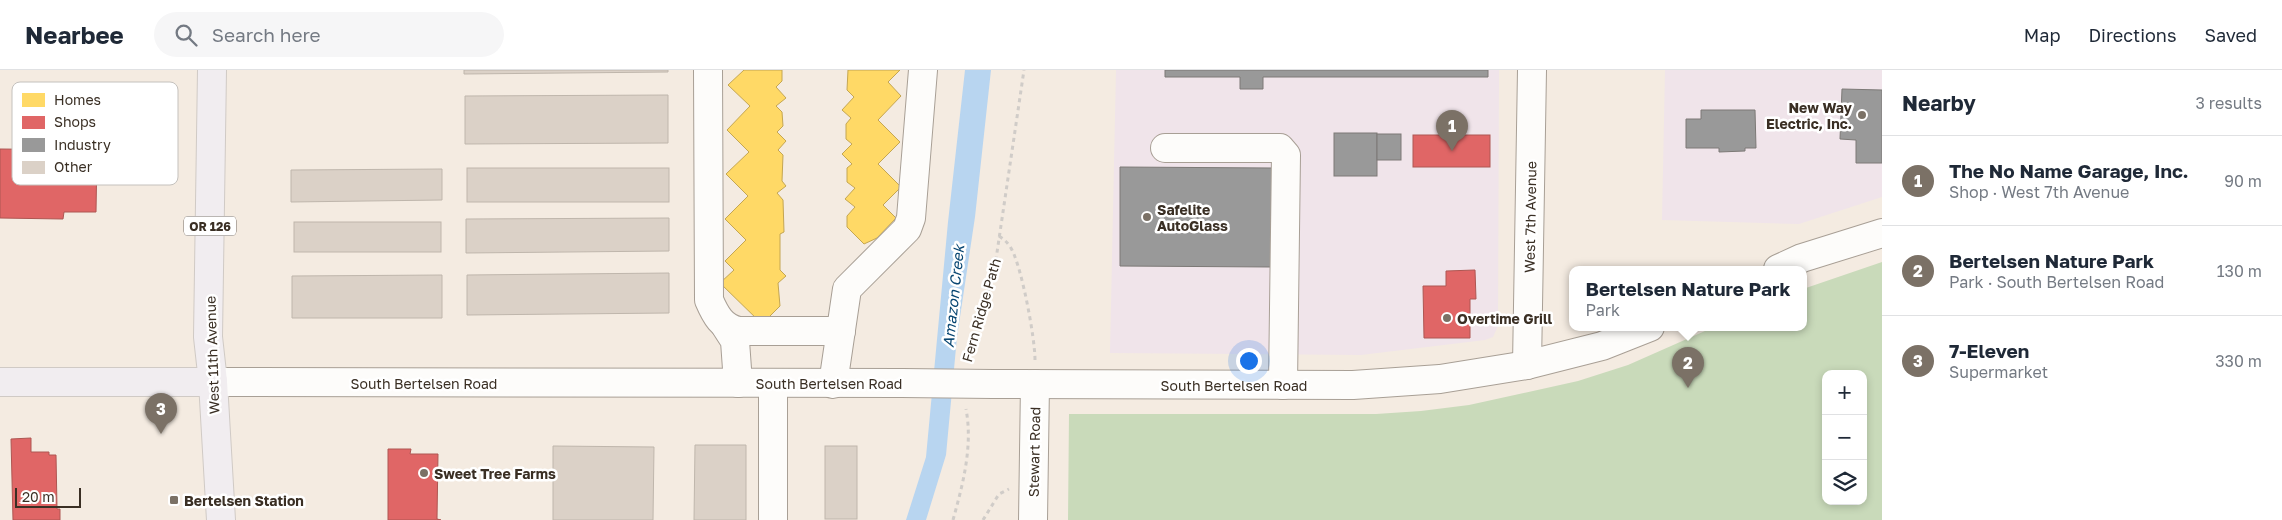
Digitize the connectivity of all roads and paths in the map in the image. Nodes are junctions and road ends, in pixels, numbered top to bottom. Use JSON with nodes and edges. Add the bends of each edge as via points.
{"nodes":[{"id":1,"x":212,"y":70,"type":"edge"},
{"id":2,"x":708,"y":70,"type":"edge"},
{"id":3,"x":923,"y":70,"type":"edge"},
{"id":4,"x":1024,"y":70,"type":"edge"},
{"id":5,"x":1532,"y":70,"type":"edge"},
{"id":6,"x":1165,"y":148,"type":"dead end"},
{"id":7,"x":1882,"y":233,"type":"edge"},
{"id":8,"x":1000,"y":236,"type":"junction"},
{"id":9,"x":1785,"y":266,"type":"edge"},
{"id":10,"x":841,"y":331,"type":"junction"},
{"id":11,"x":1640,"y":331,"type":"edge"},
{"id":12,"x":735,"y":333,"type":"junction"},
{"id":13,"x":1528,"y":365,"type":"junction"},
{"id":14,"x":965,"y":366,"type":"dead end"},
{"id":15,"x":0,"y":382,"type":"edge"},
{"id":16,"x":213,"y":382,"type":"junction"},
{"id":17,"x":738,"y":383,"type":"junction"},
{"id":18,"x":774,"y":384,"type":"junction"},
{"id":19,"x":833,"y":384,"type":"junction"},
{"id":20,"x":1035,"y":384,"type":"junction"},
{"id":21,"x":1283,"y":385,"type":"junction"},
{"id":22,"x":966,"y":406,"type":"dead end"},
{"id":23,"x":1033,"y":486,"type":"junction"},
{"id":24,"x":221,"y":520,"type":"edge"},
{"id":25,"x":772,"y":520,"type":"edge"},
{"id":26,"x":953,"y":520,"type":"edge"},
{"id":27,"x":984,"y":520,"type":"edge"},
{"id":28,"x":1033,"y":520,"type":"edge"}],
"edges":[{"from":1,"to":16,"type":"main road","name":"West 11th Avenue","number":"OR 126","via":[[208,337]]},
{"from":2,"to":12,"type":"street","via":[[709,300],[715,313]]},
{"from":3,"to":10,"type":"street","via":[[909,225],[850,284]]},
{"from":4,"to":8,"type":"path","name":"Fern Ridge Path"},
{"from":5,"to":13,"type":"street","name":"West 7th Avenue"},
{"from":6,"to":21,"type":"street","via":[[1280,148],[1286,155]]},
{"from":7,"to":9,"type":"street"},
{"from":8,"to":14,"type":"path","name":"Fern Ridge Path","via":[[987,296]]},
{"from":8,"to":20,"type":"path","via":[[1007,241],[1016,259],[1035,355]]},
{"from":10,"to":12,"type":"street"},
{"from":10,"to":19,"type":"street"},
{"from":11,"to":13,"type":"street","name":"South Bertelsen Road","via":[[1602,346]]},
{"from":12,"to":17,"type":"street"},
{"from":13,"to":21,"type":"street","name":"South Bertelsen Road","via":[[1440,379],[1353,385]]},
{"from":15,"to":16,"type":"main road","name":"South Bertelsen Road"},
{"from":16,"to":17,"type":"street","name":"South Bertelsen Road"},
{"from":16,"to":24,"type":"main road","name":"West 11th Avenue","number":"OR 126"},
{"from":17,"to":18,"type":"street","name":"South Bertelsen Road"},
{"from":18,"to":19,"type":"street","name":"South Bertelsen Road"},
{"from":18,"to":25,"type":"street"},
{"from":19,"to":20,"type":"street","name":"South Bertelsen Road","bridge":true},
{"from":20,"to":21,"type":"street","name":"South Bertelsen Road"},
{"from":20,"to":23,"type":"street","name":"Stewart Road"},
{"from":22,"to":26,"type":"path","via":[[969,431],[966,464]]},
{"from":23,"to":27,"type":"path","via":[[1012,488],[999,494]]},
{"from":23,"to":28,"type":"street","name":"Stewart Road"}]}
